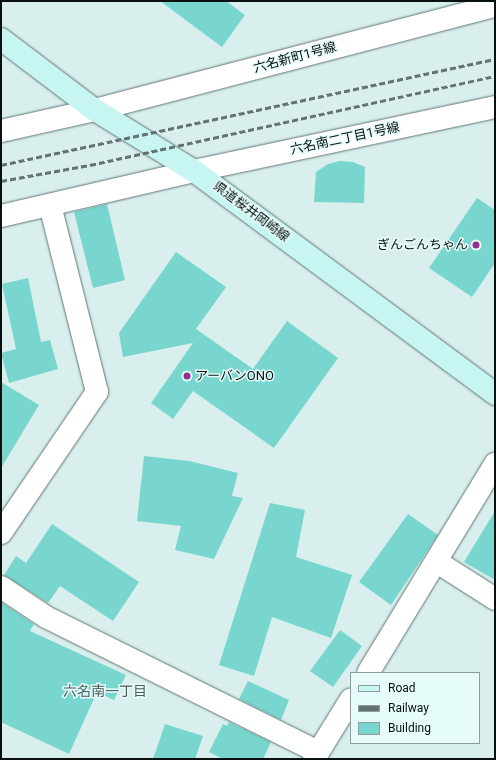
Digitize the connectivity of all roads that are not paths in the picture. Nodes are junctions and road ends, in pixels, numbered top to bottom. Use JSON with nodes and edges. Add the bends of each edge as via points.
{"nodes":[{"id":1,"x":495,"y":6,"type":"edge"},
{"id":2,"x":1,"y":39,"type":"edge"},
{"id":3,"x":495,"y":107,"type":"edge"},
{"id":4,"x":96,"y":110,"type":"junction"},
{"id":5,"x":1,"y":131,"type":"edge"},
{"id":6,"x":194,"y":171,"type":"junction"},
{"id":7,"x":50,"y":205,"type":"junction"},
{"id":8,"x":1,"y":216,"type":"edge"},
{"id":9,"x":495,"y":394,"type":"edge"},
{"id":10,"x":495,"y":464,"type":"edge"},
{"id":11,"x":1,"y":533,"type":"edge"},
{"id":12,"x":437,"y":562,"type":"junction"},
{"id":13,"x":1,"y":587,"type":"edge"},
{"id":14,"x":495,"y":599,"type":"edge"},
{"id":15,"x":369,"y":672,"type":"edge"},
{"id":16,"x":350,"y":701,"type":"edge"},
{"id":17,"x":316,"y":756,"type":"edge"}],
"edges":[{"from":1,"to":4,"type":"street","name":"六名新町1号線"},
{"from":2,"to":4,"type":"main road","name":"県道桜井岡崎線"},
{"from":3,"to":6,"type":"street","name":"六名南二丁目1号線"},
{"from":4,"to":5,"type":"street","name":"六名新町1号線"},
{"from":4,"to":6,"type":"main road","name":"県道桜井岡崎線"},
{"from":6,"to":7,"type":"street","name":"六名南二丁目1号線"},
{"from":6,"to":9,"type":"main road","name":"県道桜井岡崎線"},
{"from":7,"to":8,"type":"street","name":"六名南二丁目1号線"},
{"from":7,"to":11,"type":"street","via":[[97,392]]},
{"from":10,"to":12,"type":"street"},
{"from":12,"to":14,"type":"street"},
{"from":12,"to":15,"type":"street"},
{"from":13,"to":17,"type":"street","via":[[46,617]]},
{"from":16,"to":17,"type":"street"}]}
